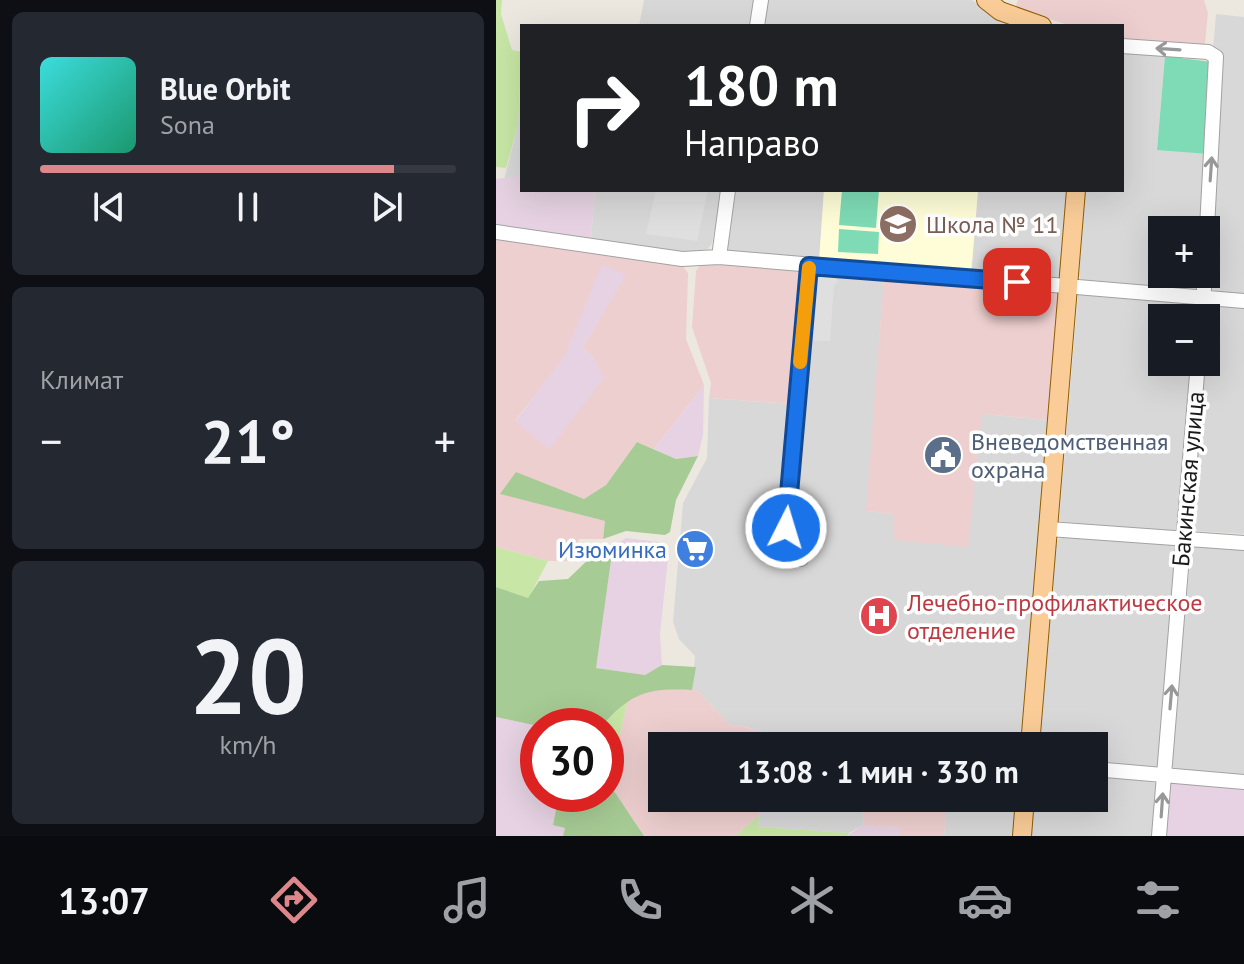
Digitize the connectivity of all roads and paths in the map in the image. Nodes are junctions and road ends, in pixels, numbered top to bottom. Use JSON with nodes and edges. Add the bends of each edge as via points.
{"nodes":[{"id":1,"x":761,"y":0,"type":"edge"},
{"id":2,"x":986,"y":0,"type":"edge"},
{"id":3,"x":757,"y":24,"type":"edge"},
{"id":4,"x":1036,"y":24,"type":"edge"},
{"id":5,"x":1124,"y":46,"type":"edge"},
{"id":6,"x":728,"y":192,"type":"edge"},
{"id":7,"x":1076,"y":192,"type":"edge"},
{"id":8,"x":1208,"y":216,"type":"edge"},
{"id":9,"x":496,"y":232,"type":"edge"},
{"id":10,"x":719,"y":257,"type":"junction"},
{"id":11,"x":809,"y":266,"type":"junction"},
{"id":12,"x":1068,"y":286,"type":"junction"},
{"id":13,"x":1204,"y":288,"type":"edge"},
{"id":14,"x":1204,"y":297,"type":"junction"},
{"id":15,"x":1244,"y":301,"type":"edge"},
{"id":16,"x":1203,"y":304,"type":"edge"},
{"id":17,"x":1197,"y":376,"type":"edge"},
{"id":18,"x":1049,"y":529,"type":"junction"},
{"id":19,"x":1183,"y":539,"type":"junction"},
{"id":20,"x":1244,"y":543,"type":"edge"},
{"id":21,"x":801,"y":559,"type":"dead end"},
{"id":22,"x":1031,"y":732,"type":"edge"},
{"id":23,"x":1108,"y":770,"type":"edge"},
{"id":24,"x":1164,"y":774,"type":"junction"},
{"id":25,"x":1244,"y":782,"type":"edge"},
{"id":26,"x":1024,"y":812,"type":"edge"},
{"id":27,"x":1022,"y":836,"type":"edge"},
{"id":28,"x":1159,"y":836,"type":"edge"}],
"edges":[{"from":1,"to":3,"type":"street"},
{"from":2,"to":4,"type":"main road"},
{"from":8,"to":5,"type":"street","one_way":true,"via":[[1218,67],[1213,54]]},
{"from":6,"to":10,"type":"street"},
{"from":7,"to":12,"type":"main road"},
{"from":9,"to":10,"type":"street","via":[[682,259]]},
{"from":10,"to":11,"type":"street"},
{"from":11,"to":12,"type":"street"},
{"from":11,"to":21,"type":"street","via":[[786,528]]},
{"from":12,"to":14,"type":"street"},
{"from":12,"to":18,"type":"main road"},
{"from":13,"to":14,"type":"street"},
{"from":14,"to":15,"type":"street"},
{"from":14,"to":16,"type":"street"},
{"from":17,"to":19,"type":"street","name":"Бакинская улица"},
{"from":18,"to":19,"type":"street"},
{"from":18,"to":22,"type":"main road"},
{"from":19,"to":20,"type":"street"},
{"from":24,"to":19,"type":"street","name":"Бакинская улица","one_way":true},
{"from":23,"to":24,"type":"street"},
{"from":24,"to":25,"type":"street"},
{"from":28,"to":24,"type":"street","name":"Бакинская улица","one_way":true},
{"from":26,"to":27,"type":"main road"}]}
